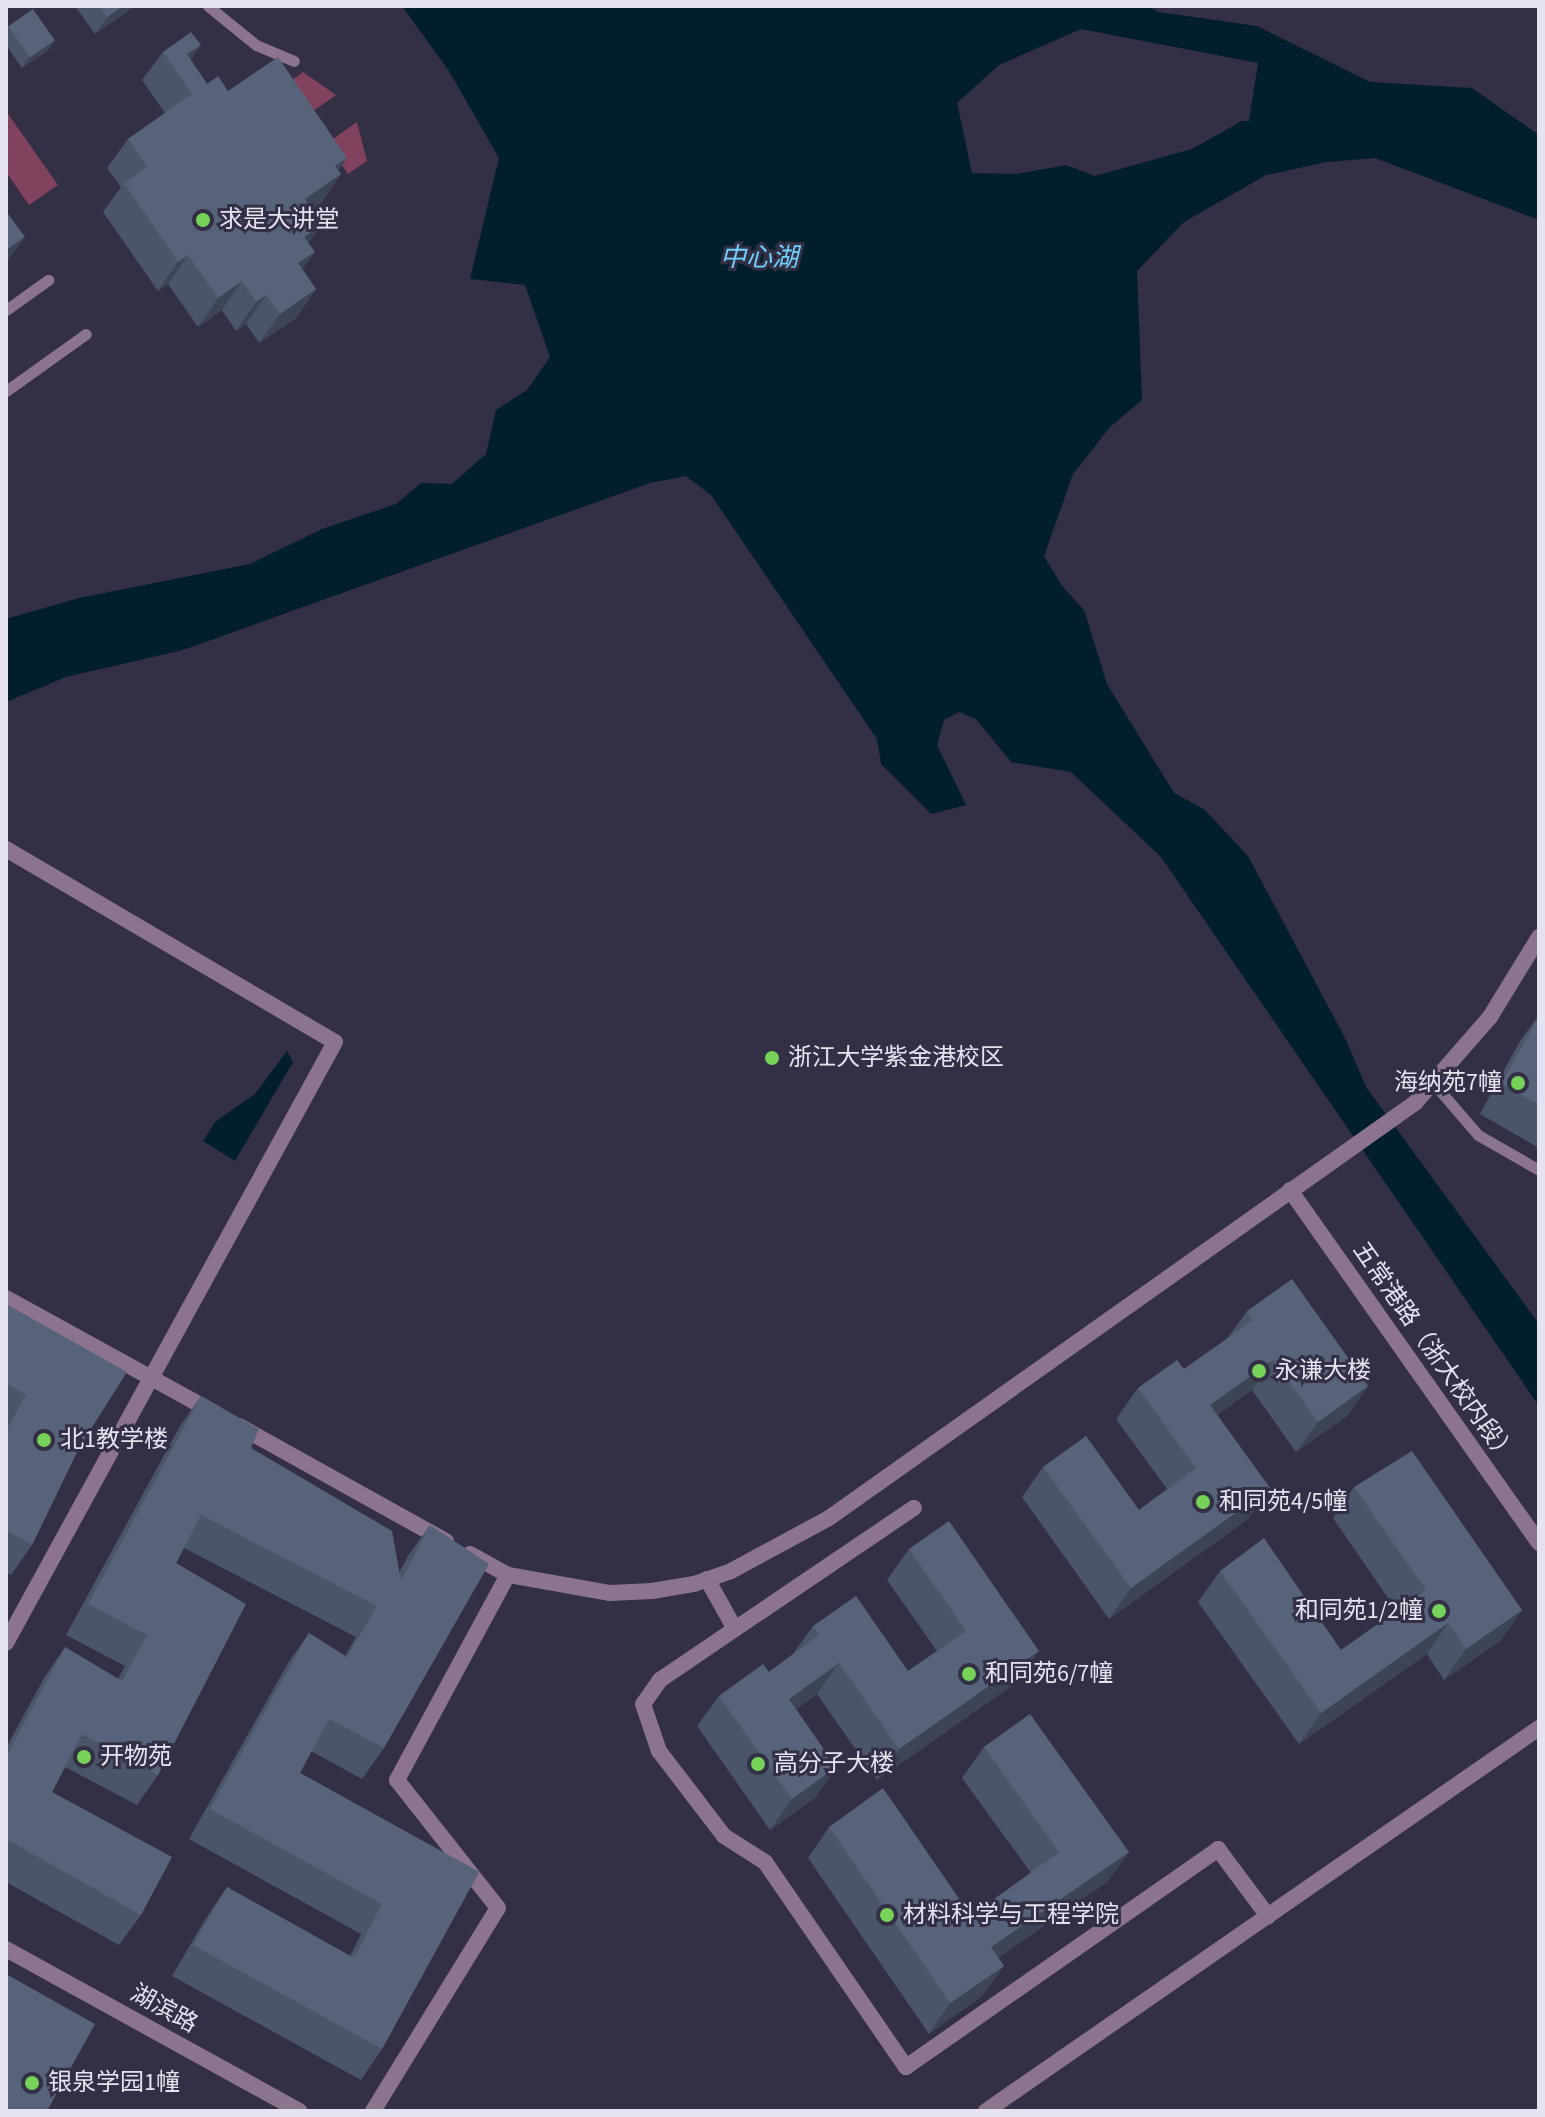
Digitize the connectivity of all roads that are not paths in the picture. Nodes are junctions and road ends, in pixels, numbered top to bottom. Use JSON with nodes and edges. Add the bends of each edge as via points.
{"nodes":[{"id":1,"x":208,"y":6,"type":"edge"},
{"id":2,"x":294,"y":61,"type":"dead end"},
{"id":3,"x":48,"y":280,"type":"dead end"},
{"id":4,"x":6,"y":310,"type":"edge"},
{"id":5,"x":86,"y":334,"type":"dead end"},
{"id":6,"x":6,"y":391,"type":"edge"},
{"id":7,"x":6,"y":849,"type":"edge"},
{"id":8,"x":1539,"y":937,"type":"edge"},
{"id":9,"x":1435,"y":1085,"type":"junction"},
{"id":10,"x":1539,"y":1170,"type":"edge"},
{"id":11,"x":1290,"y":1190,"type":"junction"},
{"id":12,"x":6,"y":1298,"type":"edge"},
{"id":13,"x":152,"y":1378,"type":"junction"},
{"id":14,"x":914,"y":1508,"type":"dead end"},
{"id":15,"x":1539,"y":1543,"type":"edge"},
{"id":16,"x":508,"y":1575,"type":"junction"},
{"id":17,"x":707,"y":1579,"type":"junction"},
{"id":18,"x":735,"y":1629,"type":"junction"},
{"id":19,"x":6,"y":1643,"type":"edge"},
{"id":20,"x":1539,"y":1728,"type":"edge"},
{"id":21,"x":1268,"y":1916,"type":"junction"},
{"id":22,"x":6,"y":1949,"type":"edge"},
{"id":23,"x":299,"y":2111,"type":"edge"},
{"id":24,"x":373,"y":2111,"type":"edge"},
{"id":25,"x":986,"y":2111,"type":"edge"}],
"edges":[{"from":1,"to":2,"type":"lane","via":[[256,45]]},
{"from":3,"to":4,"type":"lane"},
{"from":5,"to":6,"type":"lane"},
{"from":7,"to":13,"type":"street","via":[[335,1042]]},
{"from":8,"to":9,"type":"street","via":[[1490,1017]]},
{"from":9,"to":10,"type":"lane","via":[[1478,1135]]},
{"from":9,"to":11,"type":"street"},
{"from":11,"to":15,"type":"street","name":"五常港路（浙大校内段）"},
{"from":11,"to":17,"type":"street","via":[[829,1518],[776,1549]]},
{"from":12,"to":13,"type":"street"},
{"from":13,"to":16,"type":"street"},
{"from":13,"to":19,"type":"street"},
{"from":14,"to":18,"type":"street"},
{"from":16,"to":17,"type":"street","via":[[610,1593],[652,1591]]},
{"from":16,"to":24,"type":"street","via":[[397,1780],[498,1908]]},
{"from":17,"to":18,"type":"street"},
{"from":18,"to":21,"type":"street","via":[[660,1680],[643,1704],[659,1751],[724,1836],[765,1862],[906,2067],[1218,1849]]},
{"from":20,"to":21,"type":"street"},
{"from":21,"to":25,"type":"street"},
{"from":22,"to":23,"type":"street","name":"湖滨路"}]}
